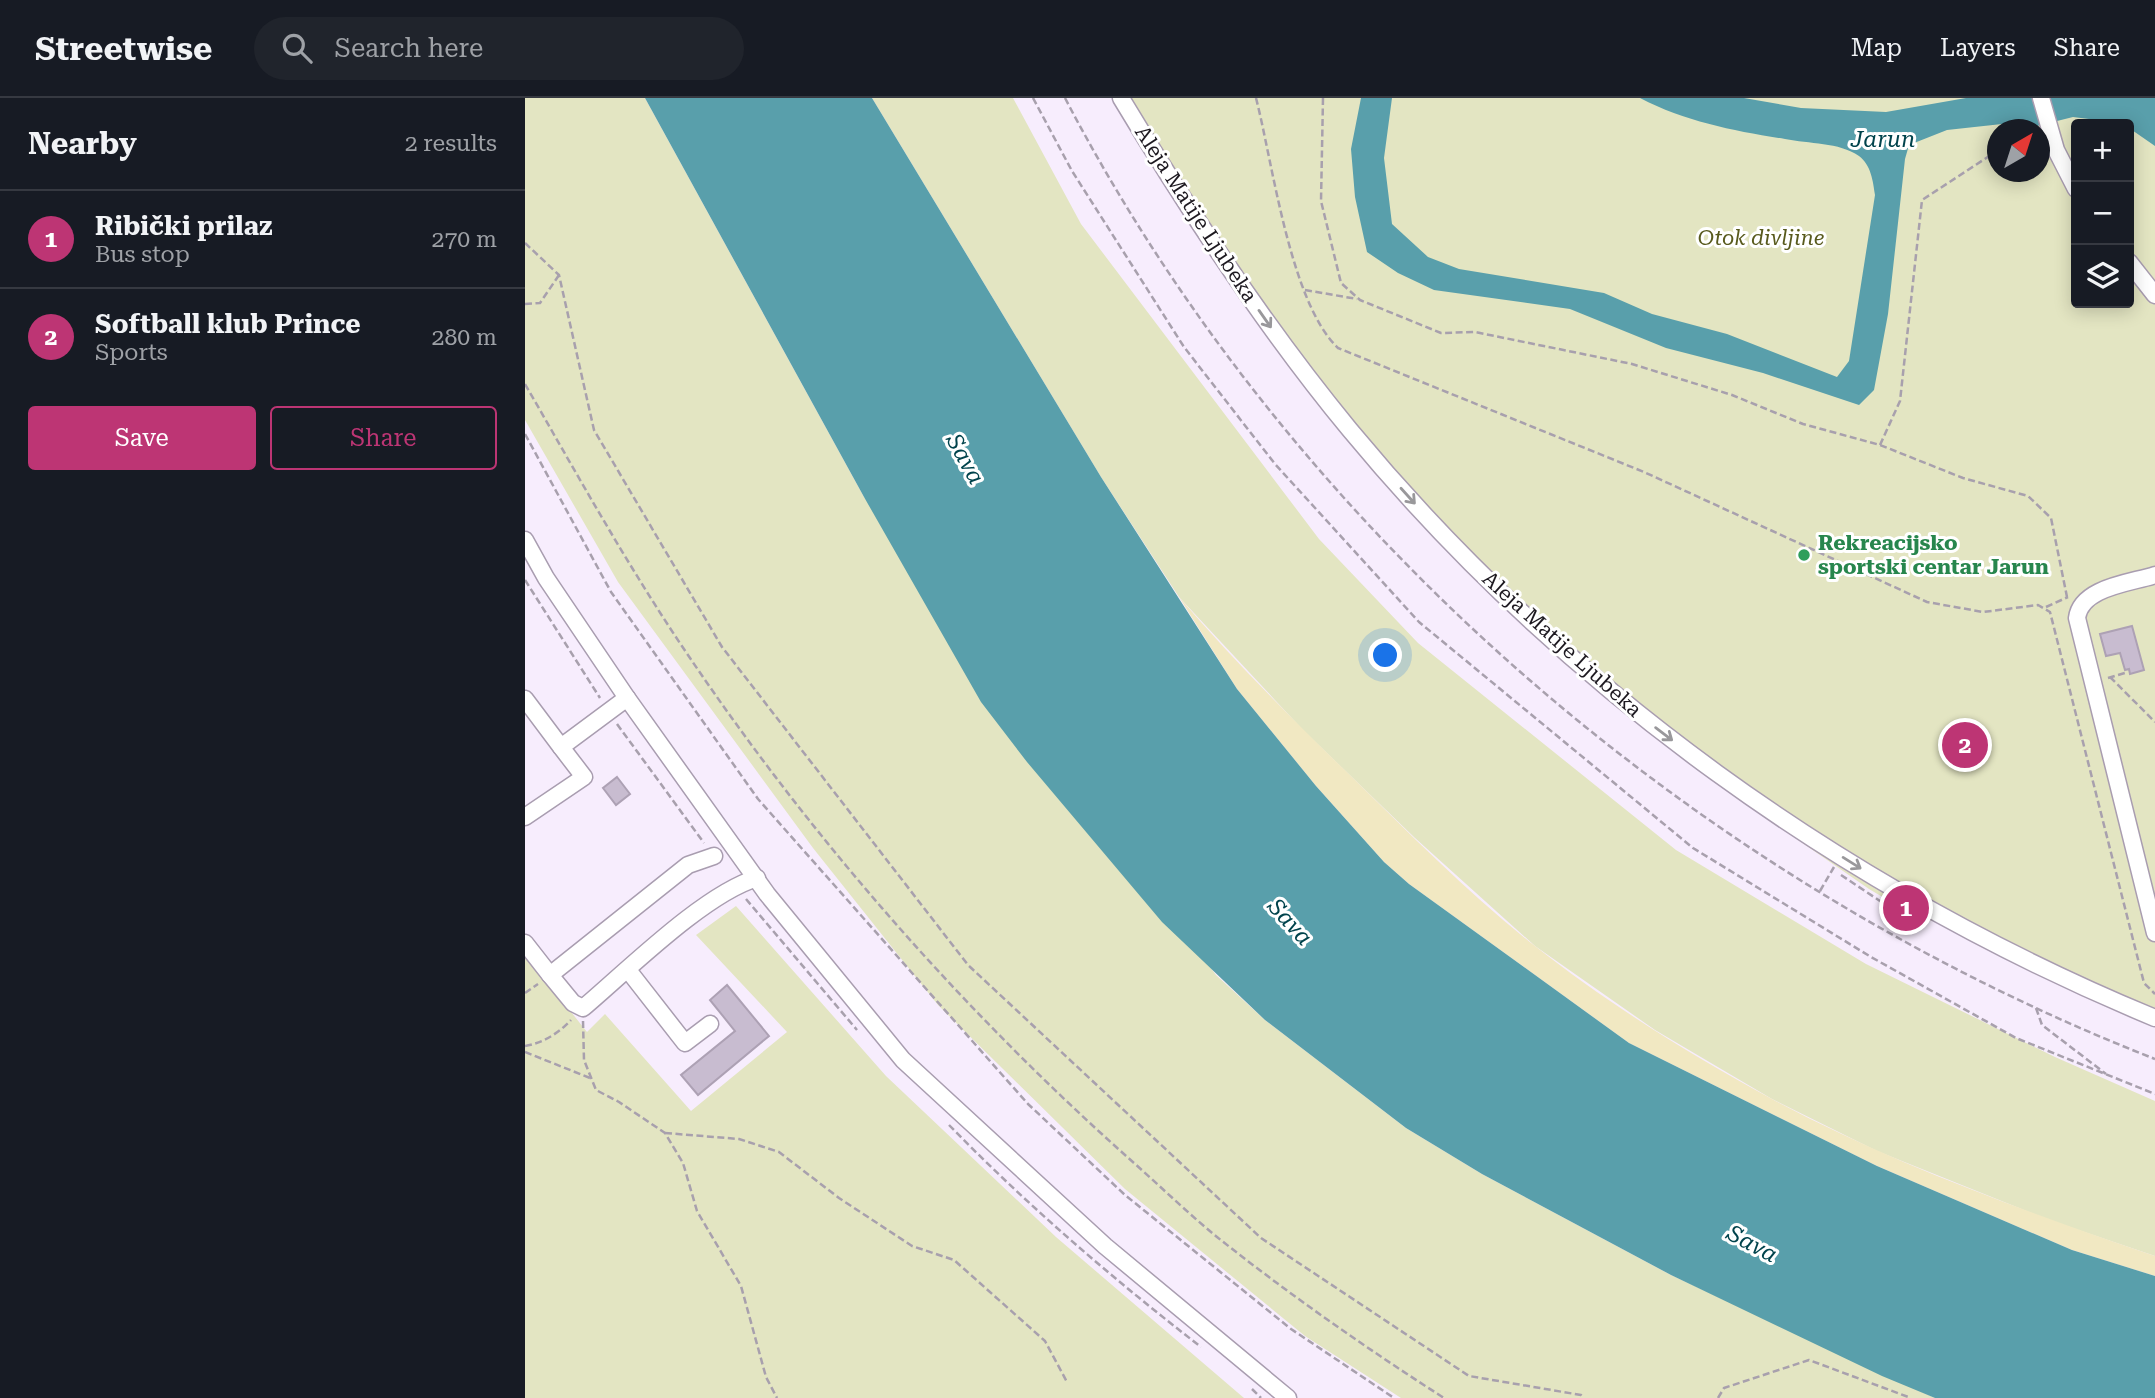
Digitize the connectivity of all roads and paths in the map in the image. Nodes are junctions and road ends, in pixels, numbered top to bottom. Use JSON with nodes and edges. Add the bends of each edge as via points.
{"nodes":[{"id":1,"x":1033,"y":98,"type":"edge"},
{"id":2,"x":1121,"y":98,"type":"edge"},
{"id":3,"x":1256,"y":98,"type":"edge"},
{"id":4,"x":1323,"y":98,"type":"edge"},
{"id":5,"x":2041,"y":98,"type":"edge"},
{"id":6,"x":1987,"y":158,"type":"edge"},
{"id":7,"x":2072,"y":182,"type":"edge"},
{"id":8,"x":525,"y":243,"type":"edge"},
{"id":9,"x":2134,"y":268,"type":"edge"},
{"id":10,"x":559,"y":275,"type":"junction"},
{"id":11,"x":1305,"y":290,"type":"junction"},
{"id":12,"x":2155,"y":295,"type":"edge"},
{"id":13,"x":1360,"y":300,"type":"junction"},
{"id":14,"x":525,"y":304,"type":"edge"},
{"id":15,"x":525,"y":384,"type":"edge"},
{"id":16,"x":525,"y":434,"type":"edge"},
{"id":17,"x":1880,"y":445,"type":"junction"},
{"id":18,"x":525,"y":540,"type":"edge"},
{"id":19,"x":2155,"y":575,"type":"edge"},
{"id":20,"x":525,"y":580,"type":"edge"},
{"id":21,"x":2067,"y":597,"type":"junction"},
{"id":22,"x":2084,"y":601,"type":"junction"},
{"id":23,"x":2046,"y":607,"type":"junction"},
{"id":24,"x":2110,"y":677,"type":"dead end"},
{"id":25,"x":627,"y":698,"type":"junction"},
{"id":26,"x":525,"y":699,"type":"edge"},
{"id":27,"x":600,"y":699,"type":"dead end"},
{"id":28,"x":613,"y":718,"type":"dead end"},
{"id":29,"x":2155,"y":722,"type":"edge"},
{"id":30,"x":561,"y":747,"type":"junction"},
{"id":31,"x":525,"y":817,"type":"edge"},
{"id":32,"x":714,"y":856,"type":"joint"},
{"id":33,"x":1833,"y":870,"type":"dead end"},
{"id":34,"x":1829,"y":876,"type":"dead end"},
{"id":35,"x":757,"y":878,"type":"junction"},
{"id":36,"x":1820,"y":891,"type":"dead end"},
{"id":37,"x":1913,"y":923,"type":"dead end"},
{"id":38,"x":2155,"y":933,"type":"edge"},
{"id":39,"x":525,"y":943,"type":"edge"},
{"id":40,"x":628,"y":970,"type":"junction"},
{"id":41,"x":550,"y":975,"type":"junction"},
{"id":42,"x":2155,"y":994,"type":"edge"},
{"id":43,"x":583,"y":1008,"type":"junction"},
{"id":44,"x":2036,"y":1008,"type":"dead end"},
{"id":45,"x":2155,"y":1018,"type":"edge"},
{"id":46,"x":710,"y":1024,"type":"dead end"},
{"id":47,"x":525,"y":1046,"type":"edge"},
{"id":48,"x":525,"y":1052,"type":"edge"},
{"id":49,"x":591,"y":1078,"type":"junction"},
{"id":50,"x":2112,"y":1078,"type":"junction"},
{"id":51,"x":2155,"y":1094,"type":"edge"},
{"id":52,"x":664,"y":1133,"type":"junction"},
{"id":53,"x":1067,"y":1382,"type":"dead end"},
{"id":54,"x":777,"y":1398,"type":"edge"},
{"id":55,"x":1287,"y":1398,"type":"edge"},
{"id":56,"x":1394,"y":1398,"type":"edge"},
{"id":57,"x":1444,"y":1398,"type":"edge"},
{"id":58,"x":1584,"y":1398,"type":"edge"},
{"id":59,"x":1718,"y":1398,"type":"edge"},
{"id":60,"x":1911,"y":1398,"type":"edge"}],
"edges":[{"from":1,"to":50,"type":"path","via":[[1072,171],[1184,347],[1275,464],[1419,622],[1693,848],[1871,957],[2017,1038]]},
{"from":2,"to":45,"type":"street","name":"Aleja Matije Ljubeka","one_way":true,"via":[[1224,261],[1351,431],[1501,593],[1620,701],[1741,790],[1892,888],[2031,962]]},
{"from":3,"to":11,"type":"path"},
{"from":4,"to":13,"type":"path","via":[[1321,201],[1341,283]]},
{"from":5,"to":7,"type":"street","via":[[2051,136]]},
{"from":6,"to":17,"type":"path","via":[[1921,201],[1900,401]]},
{"from":8,"to":10,"type":"path"},
{"from":9,"to":12,"type":"street"},
{"from":10,"to":14,"type":"path","via":[[540,303]]},
{"from":10,"to":58,"type":"path","via":[[594,430],[722,647],[968,965],[1261,1238],[1469,1376]]},
{"from":11,"to":13,"type":"path"},
{"from":11,"to":23,"type":"path","via":[[1325,336],[1338,348],[1644,472],[1927,602],[1983,612]]},
{"from":13,"to":17,"type":"path","via":[[1441,333],[1475,332],[1632,365],[1732,395],[1803,424]]},
{"from":15,"to":57,"type":"path","via":[[643,586],[713,690],[858,881],[953,987],[1054,1090],[1216,1236],[1316,1312]]},
{"from":16,"to":56,"type":"path","via":[[611,592],[758,799],[1028,1104],[1125,1195],[1281,1321]]},
{"from":17,"to":21,"type":"path","via":[[1963,478],[2028,496],[2042,506],[2051,518]]},
{"from":18,"to":25,"type":"street"},
{"from":19,"to":22,"type":"street","via":[[2092,594]]},
{"from":20,"to":27,"type":"path"},
{"from":21,"to":22,"type":"path"},
{"from":21,"to":23,"type":"path"},
{"from":22,"to":38,"type":"street","via":[[2077,611],[2077,624]]},
{"from":23,"to":42,"type":"path","via":[[2144,983]]},
{"from":24,"to":29,"type":"path"},
{"from":25,"to":30,"type":"street"},
{"from":25,"to":35,"type":"street"},
{"from":26,"to":30,"type":"street"},
{"from":28,"to":32,"type":"path"},
{"from":30,"to":31,"type":"street","via":[[583,777]]},
{"from":32,"to":41,"type":"street","via":[[688,865]]},
{"from":33,"to":37,"type":"path"},
{"from":34,"to":36,"type":"path"},
{"from":35,"to":40,"type":"street","via":[[735,885],[706,905]]},
{"from":35,"to":55,"type":"street","via":[[903,1060],[1105,1246]]},
{"from":39,"to":41,"type":"street"},
{"from":40,"to":43,"type":"street"},
{"from":40,"to":46,"type":"street","via":[[685,1043]]},
{"from":41,"to":43,"type":"street","via":[[573,1003]]},
{"from":43,"to":47,"type":"path","via":[[562,1030]]},
{"from":43,"to":49,"type":"path","via":[[584,1060]]},
{"from":44,"to":50,"type":"path","via":[[2042,1025]]},
{"from":48,"to":49,"type":"path"},
{"from":49,"to":52,"type":"path","via":[[596,1090]]},
{"from":50,"to":51,"type":"path"},
{"from":52,"to":53,"type":"path","via":[[739,1139],[779,1152],[912,1246],[954,1260],[1045,1341]]},
{"from":52,"to":54,"type":"path","via":[[683,1163],[697,1211],[741,1286],[766,1377]]},
{"from":59,"to":60,"type":"path","via":[[1724,1388],[1809,1360]]}]}
